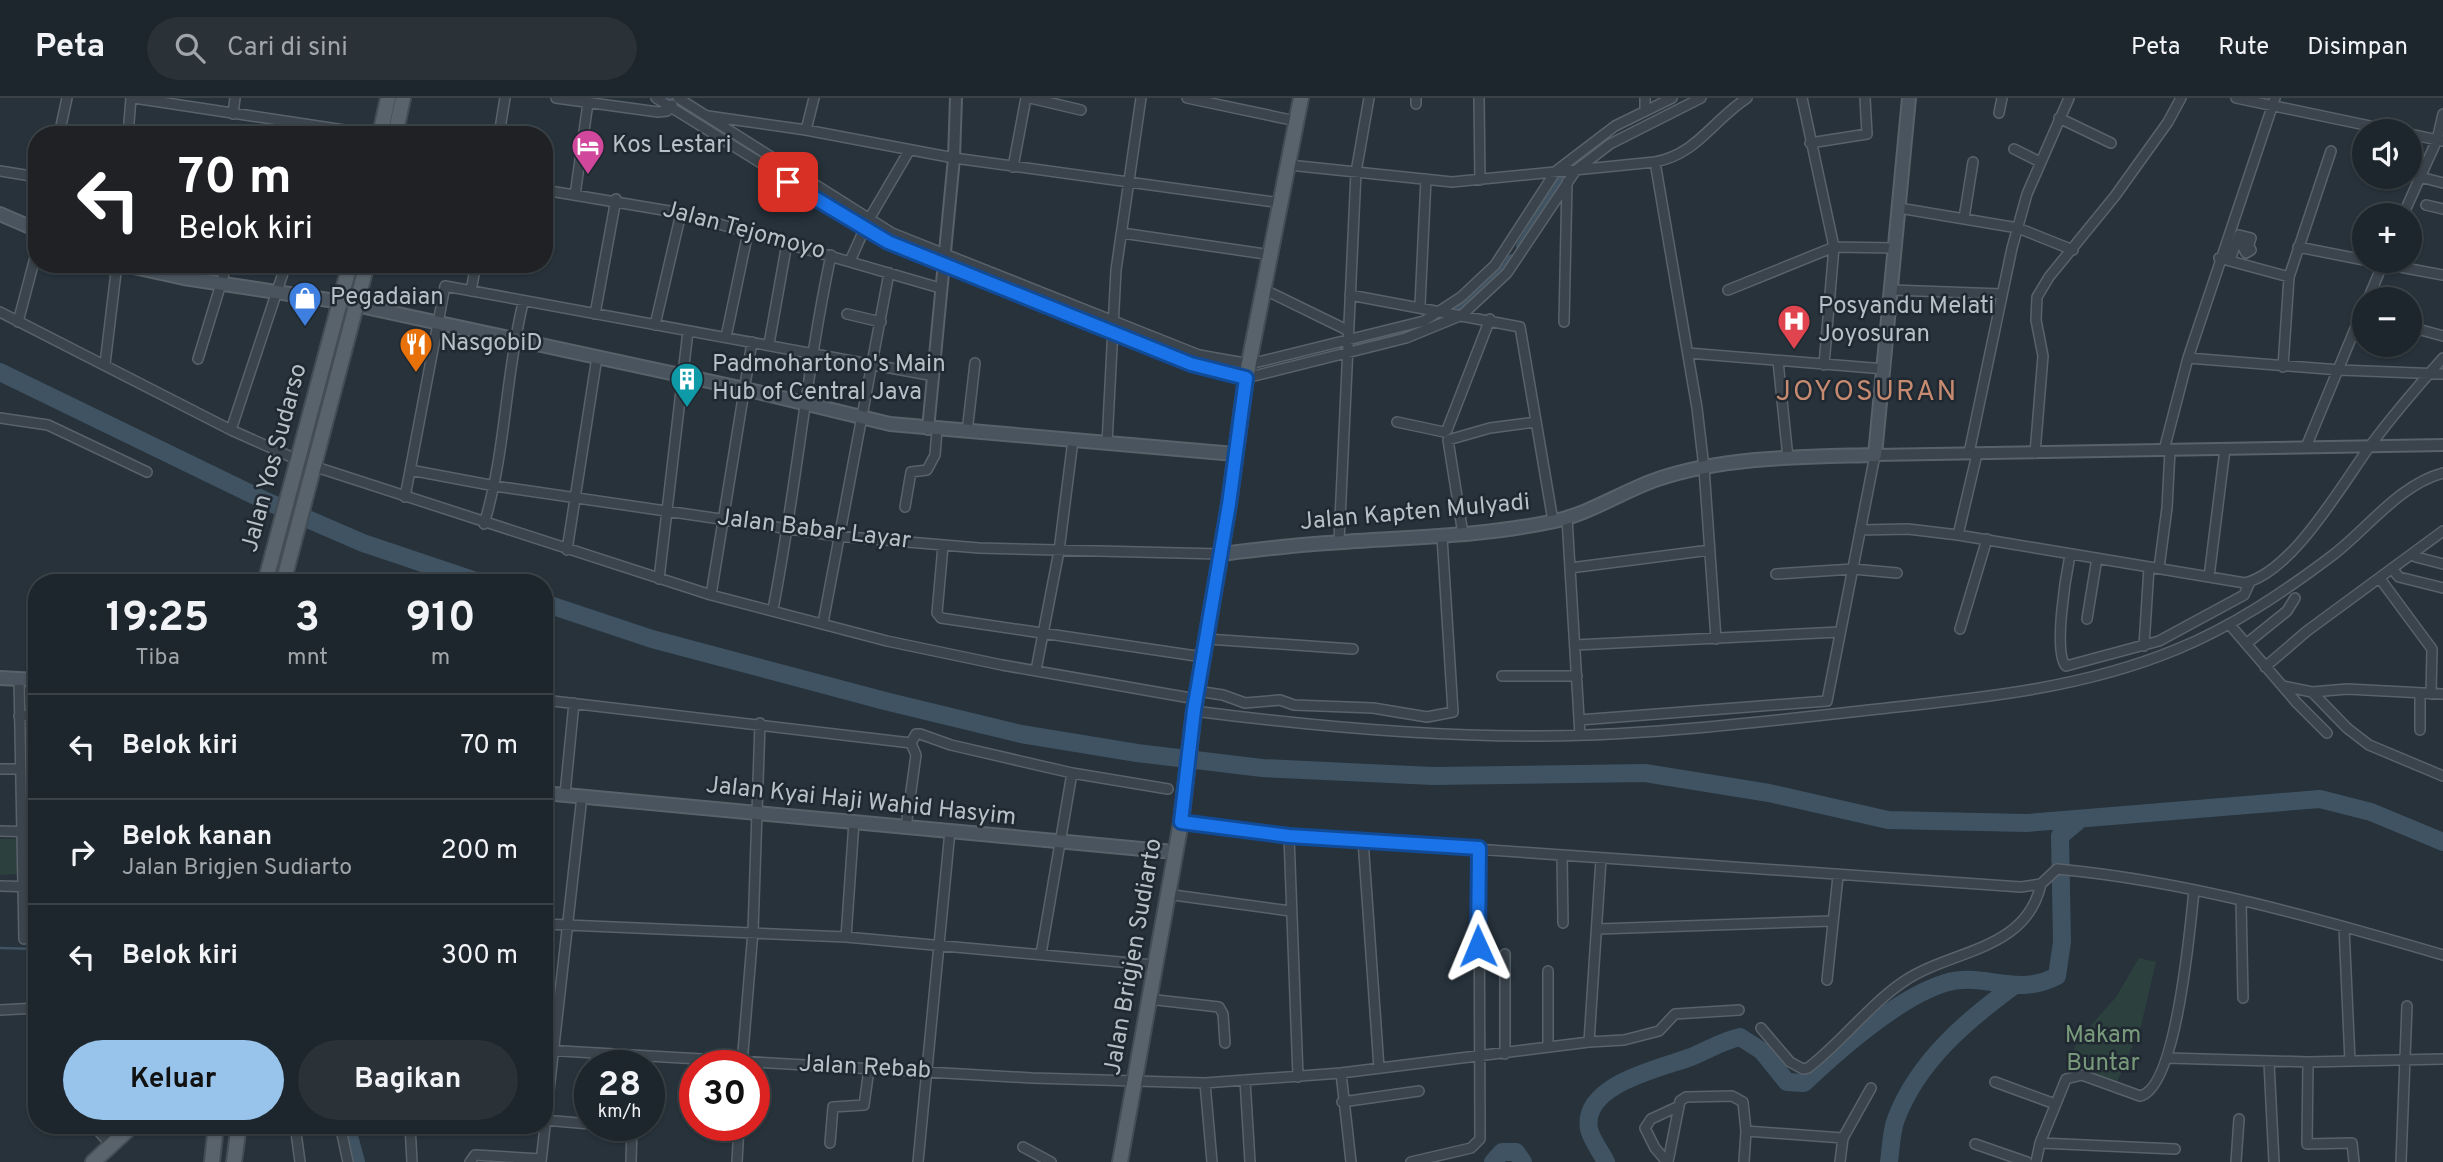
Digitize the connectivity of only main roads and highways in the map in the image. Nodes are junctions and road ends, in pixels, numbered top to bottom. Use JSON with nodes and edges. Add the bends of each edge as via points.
{"nodes":[{"id":1,"x":388,"y":98,"type":"edge"},
{"id":2,"x":402,"y":98,"type":"edge"},
{"id":3,"x":1301,"y":98,"type":"edge"},
{"id":4,"x":1909,"y":98,"type":"edge"},
{"id":5,"x":380,"y":126,"type":"edge"},
{"id":6,"x":397,"y":126,"type":"edge"},
{"id":7,"x":0,"y":214,"type":"edge"},
{"id":8,"x":28,"y":226,"type":"edge"},
{"id":9,"x":164,"y":273,"type":"edge"},
{"id":10,"x":348,"y":273,"type":"edge"},
{"id":11,"x":365,"y":273,"type":"edge"},
{"id":12,"x":342,"y":302,"type":"junction"},
{"id":13,"x":357,"y":305,"type":"junction"},
{"id":14,"x":1235,"y":454,"type":"junction"},
{"id":15,"x":1221,"y":554,"type":"junction"},
{"id":16,"x":267,"y":574,"type":"edge"},
{"id":17,"x":286,"y":574,"type":"edge"},
{"id":18,"x":0,"y":678,"type":"edge"},
{"id":19,"x":28,"y":680,"type":"edge"},
{"id":20,"x":553,"y":793,"type":"edge"},
{"id":21,"x":1174,"y":852,"type":"junction"},
{"id":22,"x":123,"y":1134,"type":"edge"},
{"id":23,"x":215,"y":1134,"type":"edge"},
{"id":24,"x":238,"y":1134,"type":"edge"},
{"id":25,"x":93,"y":1162,"type":"edge"},
{"id":26,"x":212,"y":1162,"type":"edge"},
{"id":27,"x":234,"y":1162,"type":"edge"},
{"id":28,"x":1120,"y":1162,"type":"edge"}],
"edges":[{"from":1,"to":5,"type":"main road"},
{"from":2,"to":6,"type":"main road"},
{"from":3,"to":14,"type":"main road","name":"Jalan Brigjen Sudiarto"},
{"from":4,"to":15,"type":"main road","name":"Jalan Kapten Mulyadi","via":[[1875,456],[1788,458],[1704,468],[1660,478],[1553,521],[1442,537]]},
{"from":7,"to":8,"type":"main road"},
{"from":9,"to":12,"type":"main road"},
{"from":10,"to":12,"type":"main road","name":"Jalan Yos Sudarso"},
{"from":11,"to":13,"type":"main road","name":"Jalan Yos Sudarso"},
{"from":12,"to":13,"type":"main road"},
{"from":12,"to":16,"type":"main road","name":"Jalan Yos Sudarso"},
{"from":13,"to":14,"type":"main road","via":[[863,418],[933,429]]},
{"from":13,"to":17,"type":"main road","name":"Jalan Yos Sudarso"},
{"from":14,"to":15,"type":"main road","name":"Jalan Brigjen Sudiarto"},
{"from":15,"to":21,"type":"main road","name":"Jalan Brigjen Sudiarto"},
{"from":18,"to":19,"type":"main road"},
{"from":20,"to":21,"type":"main road","name":"Jalan Kyai Haji Wahid Hasyim"},
{"from":21,"to":28,"type":"main road","name":"Jalan Brigjen Sudiarto"},
{"from":22,"to":25,"type":"main road"},
{"from":23,"to":26,"type":"main road"},
{"from":24,"to":27,"type":"main road"}]}
